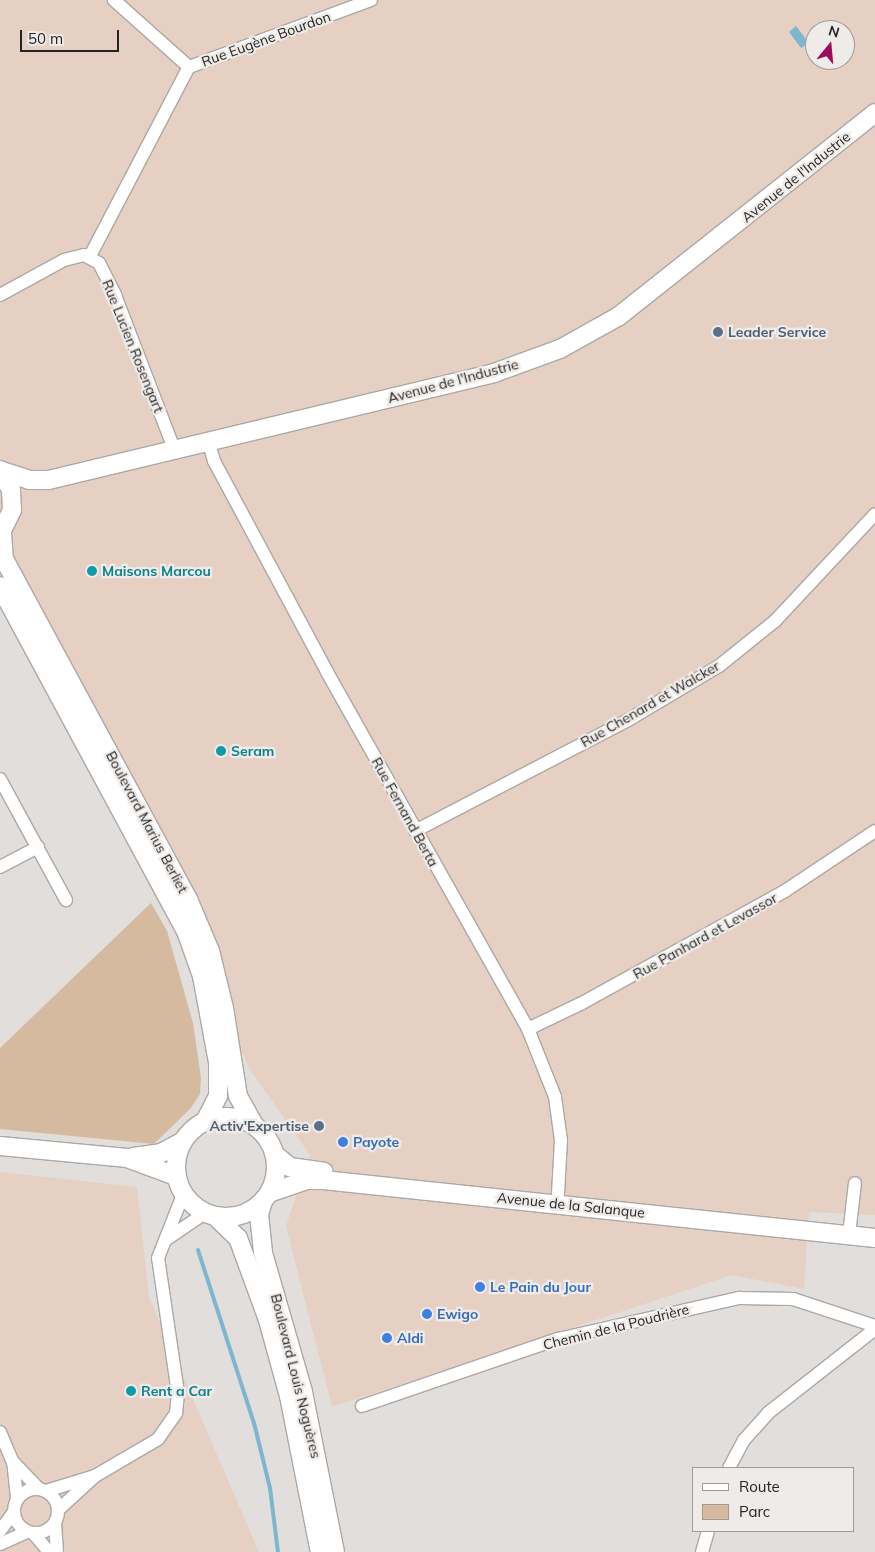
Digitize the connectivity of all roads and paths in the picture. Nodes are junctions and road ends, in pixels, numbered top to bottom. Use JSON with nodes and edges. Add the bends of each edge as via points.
{"nodes":[{"id":1,"x":114,"y":0,"type":"edge"},
{"id":2,"x":371,"y":0,"type":"edge"},
{"id":3,"x":189,"y":67,"type":"junction"},
{"id":4,"x":875,"y":113,"type":"edge"},
{"id":5,"x":90,"y":256,"type":"junction"},
{"id":6,"x":0,"y":295,"type":"edge"},
{"id":7,"x":208,"y":440,"type":"junction"},
{"id":8,"x":174,"y":449,"type":"junction"},
{"id":9,"x":1,"y":470,"type":"edge"},
{"id":10,"x":49,"y":480,"type":"junction"},
{"id":11,"x":12,"y":510,"type":"junction"},
{"id":12,"x":875,"y":514,"type":"edge"},
{"id":13,"x":1,"y":534,"type":"edge"},
{"id":14,"x":0,"y":586,"type":"edge"},
{"id":15,"x":0,"y":779,"type":"edge"},
{"id":16,"x":415,"y":831,"type":"junction"},
{"id":17,"x":875,"y":831,"type":"edge"},
{"id":18,"x":38,"y":847,"type":"junction"},
{"id":19,"x":0,"y":867,"type":"edge"},
{"id":20,"x":66,"y":900,"type":"dead end"},
{"id":21,"x":528,"y":1029,"type":"junction"},
{"id":22,"x":205,"y":1121,"type":"junction"},
{"id":23,"x":254,"y":1125,"type":"junction"},
{"id":24,"x":182,"y":1142,"type":"junction"},
{"id":25,"x":0,"y":1146,"type":"edge"},
{"id":26,"x":274,"y":1154,"type":"junction"},
{"id":27,"x":127,"y":1158,"type":"junction"},
{"id":28,"x":176,"y":1176,"type":"junction"},
{"id":29,"x":854,"y":1183,"type":"dead end"},
{"id":30,"x":558,"y":1194,"type":"junction"},
{"id":31,"x":184,"y":1195,"type":"junction"},
{"id":32,"x":266,"y":1197,"type":"junction"},
{"id":33,"x":210,"y":1215,"type":"junction"},
{"id":34,"x":850,"y":1226,"type":"junction"},
{"id":35,"x":875,"y":1228,"type":"edge"},
{"id":36,"x":875,"y":1238,"type":"edge"},
{"id":37,"x":165,"y":1240,"type":"junction"},
{"id":38,"x":875,"y":1328,"type":"edge"},
{"id":39,"x":362,"y":1406,"type":"dead end"},
{"id":40,"x":0,"y":1432,"type":"edge"},
{"id":41,"x":13,"y":1462,"type":"junction"},
{"id":42,"x":730,"y":1467,"type":"edge"},
{"id":43,"x":96,"y":1476,"type":"junction"},
{"id":44,"x":42,"y":1490,"type":"junction"},
{"id":45,"x":17,"y":1498,"type":"junction"},
{"id":46,"x":58,"y":1510,"type":"junction"},
{"id":47,"x":13,"y":1513,"type":"junction"},
{"id":48,"x":55,"y":1523,"type":"junction"},
{"id":49,"x":0,"y":1531,"type":"edge"},
{"id":50,"x":708,"y":1532,"type":"edge"},
{"id":51,"x":30,"y":1533,"type":"junction"},
{"id":52,"x":0,"y":1544,"type":"edge"},
{"id":53,"x":49,"y":1552,"type":"edge"},
{"id":54,"x":57,"y":1552,"type":"edge"},
{"id":55,"x":320,"y":1552,"type":"edge"},
{"id":56,"x":335,"y":1552,"type":"edge"},
{"id":57,"x":702,"y":1552,"type":"edge"}],
"edges":[{"from":1,"to":3,"type":"street"},
{"from":2,"to":3,"type":"street","name":"Rue Eugène Bourdon"},
{"from":3,"to":5,"type":"street"},
{"from":4,"to":7,"type":"main road","name":"Avenue de l'Industrie","via":[[619,316],[560,349],[494,373]]},
{"from":5,"to":6,"type":"street","via":[[64,260]]},
{"from":5,"to":8,"type":"street","name":"Rue Lucien Rosengart","via":[[99,263],[115,295]]},
{"from":7,"to":8,"type":"main road","name":"Avenue de l'Industrie"},
{"from":7,"to":16,"type":"street","name":"Rue Fernand Berta","via":[[214,461]]},
{"from":8,"to":10,"type":"main road","name":"Avenue de l'Industrie"},
{"from":9,"to":10,"type":"main road","name":"Avenue de l'Industrie","via":[[22,479]]},
{"from":9,"to":11,"type":"main road","via":[[11,490]]},
{"from":10,"to":11,"type":"main road","name":"Avenue de l'Industrie","via":[[22,496]]},
{"from":11,"to":13,"type":"main road"},
{"from":12,"to":16,"type":"street","name":"Rue Chenard et Walcker","via":[[775,621],[718,666],[628,720]]},
{"from":13,"to":23,"type":"main road","name":"Boulevard Marius Berliet","via":[[4,560],[188,899],[210,951],[224,1008],[238,1096]]},
{"from":14,"to":22,"type":"main road","name":"Boulevard Marius Berliet","via":[[186,931],[206,993],[218,1062],[218,1096]]},
{"from":15,"to":18,"type":"street"},
{"from":16,"to":21,"type":"street","name":"Rue Fernand Berta"},
{"from":17,"to":21,"type":"street","name":"Rue Panhard et Levassor","via":[[785,891],[582,1003]]},
{"from":18,"to":19,"type":"street"},
{"from":18,"to":20,"type":"street"},
{"from":21,"to":30,"type":"street","name":"Rue Fernand Berta","via":[[555,1097],[561,1140]]},
{"from":22,"to":23,"type":"main road","via":[[238,1118]]},
{"from":22,"to":24,"type":"main road"},
{"from":23,"to":26,"type":"main road"},
{"from":24,"to":27,"type":"main road","via":[[161,1152]]},
{"from":24,"to":28,"type":"main road","via":[[175,1164]]},
{"from":25,"to":27,"type":"main road"},
{"from":26,"to":30,"type":"main road","name":"Avenue de la Salanque","via":[[290,1167]]},
{"from":26,"to":32,"type":"main road","via":[[274,1180]]},
{"from":27,"to":28,"type":"main road"},
{"from":28,"to":31,"type":"main road"},
{"from":29,"to":34,"type":"street"},
{"from":30,"to":34,"type":"main road","name":"Avenue de la Salanque"},
{"from":31,"to":33,"type":"main road"},
{"from":31,"to":37,"type":"street"},
{"from":32,"to":33,"type":"main road","via":[[249,1212],[233,1217]]},
{"from":32,"to":36,"type":"main road","name":"Avenue de la Salanque","via":[[307,1180],[323,1180]]},
{"from":32,"to":56,"type":"main road","name":"Boulevard Louis Noguères","via":[[260,1214],[264,1253],[303,1392]]},
{"from":33,"to":37,"type":"street"},
{"from":33,"to":55,"type":"main road","name":"Boulevard Louis Noguères","via":[[238,1238],[268,1320],[289,1396]]},
{"from":34,"to":35,"type":"main road","name":"Avenue de la Salanque"},
{"from":37,"to":43,"type":"street","via":[[158,1258],[178,1393],[176,1413],[158,1440]]},
{"from":38,"to":39,"type":"street","name":"Chemin de la Poudrière","via":[[793,1299],[739,1298],[558,1339]]},
{"from":38,"to":42,"type":"street","via":[[768,1413],[744,1440]]},
{"from":40,"to":41,"type":"street"},
{"from":41,"to":44,"type":"street"},
{"from":41,"to":45,"type":"street"},
{"from":43,"to":44,"type":"street"},
{"from":43,"to":46,"type":"street"},
{"from":44,"to":45,"type":"street","via":[[26,1490]]},
{"from":44,"to":46,"type":"street","via":[[55,1499]]},
{"from":45,"to":47,"type":"street"},
{"from":46,"to":48,"type":"street"},
{"from":47,"to":49,"type":"street"},
{"from":47,"to":51,"type":"street","via":[[17,1524]]},
{"from":48,"to":51,"type":"street","via":[[46,1531]]},
{"from":48,"to":54,"type":"street"},
{"from":50,"to":57,"type":"street"},
{"from":51,"to":52,"type":"street"},
{"from":51,"to":53,"type":"street"}]}
